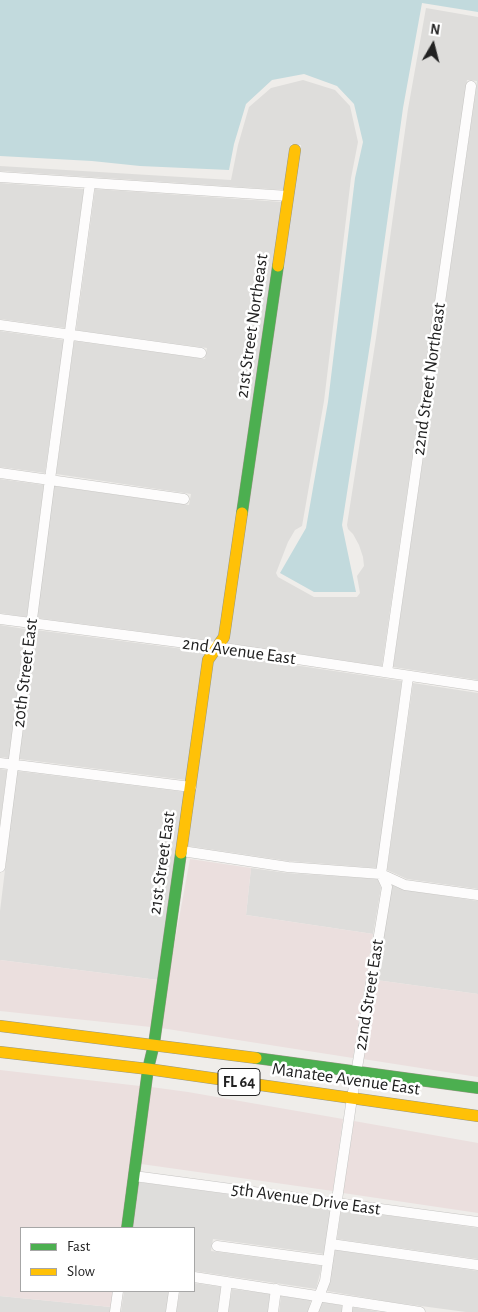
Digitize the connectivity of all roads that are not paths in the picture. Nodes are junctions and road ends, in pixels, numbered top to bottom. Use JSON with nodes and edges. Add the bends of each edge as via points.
{"nodes":[{"id":1,"x":471,"y":86,"type":"dead end"},
{"id":2,"x":295,"y":150,"type":"dead end"},
{"id":3,"x":0,"y":177,"type":"edge"},
{"id":4,"x":90,"y":183,"type":"junction"},
{"id":5,"x":288,"y":196,"type":"junction"},
{"id":6,"x":0,"y":325,"type":"edge"},
{"id":7,"x":70,"y":335,"type":"junction"},
{"id":8,"x":201,"y":353,"type":"dead end"},
{"id":9,"x":0,"y":473,"type":"edge"},
{"id":10,"x":50,"y":480,"type":"junction"},
{"id":11,"x":184,"y":499,"type":"dead end"},
{"id":12,"x":243,"y":506,"type":"joint"},
{"id":13,"x":0,"y":619,"type":"edge"},
{"id":14,"x":31,"y":624,"type":"junction"},
{"id":15,"x":217,"y":648,"type":"junction"},
{"id":16,"x":386,"y":672,"type":"junction"},
{"id":17,"x":408,"y":677,"type":"junction"},
{"id":18,"x":478,"y":686,"type":"edge"},
{"id":19,"x":0,"y":763,"type":"edge"},
{"id":20,"x":13,"y":765,"type":"junction"},
{"id":21,"x":191,"y":786,"type":"junction"},
{"id":22,"x":182,"y":851,"type":"junction"},
{"id":23,"x":0,"y":867,"type":"edge"},
{"id":24,"x":381,"y":874,"type":"junction"},
{"id":25,"x":478,"y":895,"type":"edge"},
{"id":26,"x":0,"y":1026,"type":"edge"},
{"id":27,"x":154,"y":1044,"type":"junction"},
{"id":28,"x":0,"y":1052,"type":"edge"},
{"id":29,"x":148,"y":1069,"type":"junction"},
{"id":30,"x":356,"y":1071,"type":"junction"},
{"id":31,"x":478,"y":1088,"type":"edge"},
{"id":32,"x":352,"y":1098,"type":"junction"},
{"id":33,"x":478,"y":1116,"type":"edge"},
{"id":34,"x":134,"y":1176,"type":"junction"},
{"id":35,"x":337,"y":1202,"type":"junction"},
{"id":36,"x":478,"y":1222,"type":"edge"},
{"id":37,"x":127,"y":1227,"type":"edge"},
{"id":38,"x":331,"y":1244,"type":"junction"},
{"id":39,"x":217,"y":1246,"type":"dead end"},
{"id":40,"x":328,"y":1261,"type":"junction"},
{"id":41,"x":478,"y":1265,"type":"edge"},
{"id":42,"x":195,"y":1277,"type":"edge"},
{"id":43,"x":227,"y":1282,"type":"junction"},
{"id":44,"x":276,"y":1289,"type":"junction"},
{"id":45,"x":118,"y":1292,"type":"edge"},
{"id":46,"x":174,"y":1292,"type":"edge"},
{"id":47,"x":319,"y":1296,"type":"junction"},
{"id":48,"x":348,"y":1301,"type":"junction"},
{"id":49,"x":390,"y":1310,"type":"edge"},
{"id":50,"x":115,"y":1312,"type":"edge"},
{"id":51,"x":171,"y":1312,"type":"edge"},
{"id":52,"x":223,"y":1312,"type":"edge"},
{"id":53,"x":274,"y":1312,"type":"edge"},
{"id":54,"x":313,"y":1312,"type":"edge"},
{"id":55,"x":346,"y":1312,"type":"edge"},
{"id":56,"x":420,"y":1312,"type":"edge"}],
"edges":[{"from":1,"to":16,"type":"street","name":"22nd Street Northeast"},
{"from":2,"to":5,"type":"street","name":"21st Street Northeast"},
{"from":3,"to":4,"type":"street"},
{"from":4,"to":5,"type":"street"},
{"from":4,"to":7,"type":"street","name":"20th Street East"},
{"from":5,"to":12,"type":"street","name":"21st Street Northeast"},
{"from":6,"to":7,"type":"street"},
{"from":7,"to":8,"type":"street"},
{"from":7,"to":10,"type":"street","name":"20th Street East"},
{"from":9,"to":10,"type":"street"},
{"from":10,"to":11,"type":"street"},
{"from":10,"to":14,"type":"street","name":"20th Street East"},
{"from":12,"to":15,"type":"street","name":"21st Street East","via":[[224,637]]},
{"from":13,"to":14,"type":"street","name":"2nd Avenue East"},
{"from":14,"to":15,"type":"street","name":"2nd Avenue East"},
{"from":14,"to":20,"type":"street","name":"20th Street East"},
{"from":15,"to":16,"type":"street","name":"2nd Avenue East"},
{"from":15,"to":21,"type":"street","name":"21st Street East","via":[[208,660]]},
{"from":16,"to":17,"type":"street","name":"2nd Avenue East"},
{"from":17,"to":18,"type":"street","name":"2nd Avenue East"},
{"from":17,"to":24,"type":"street","name":"22nd Street East"},
{"from":19,"to":20,"type":"street"},
{"from":20,"to":21,"type":"street"},
{"from":20,"to":23,"type":"street","name":"20th Street East"},
{"from":21,"to":22,"type":"street","name":"21st Street East"},
{"from":22,"to":24,"type":"street","via":[[288,867]]},
{"from":22,"to":27,"type":"street","name":"21st Street East"},
{"from":24,"to":25,"type":"street","via":[[406,885]]},
{"from":24,"to":30,"type":"street","name":"22nd Street East","via":[[386,887]]},
{"from":26,"to":27,"type":"street","name":"Manatee Avenue East","number":"FL 64"},
{"from":27,"to":29,"type":"street","name":"21st Street East"},
{"from":27,"to":30,"type":"street","name":"Manatee Avenue East","number":"FL 64"},
{"from":28,"to":29,"type":"street","name":"Manatee Avenue East","number":"FL 64"},
{"from":29,"to":32,"type":"street","name":"Manatee Avenue East","number":"FL 64"},
{"from":29,"to":34,"type":"street","name":"21st Street East"},
{"from":30,"to":31,"type":"street","name":"Manatee Avenue East","number":"FL 64"},
{"from":30,"to":32,"type":"street","name":"22nd Street East"},
{"from":32,"to":33,"type":"street","name":"Manatee Avenue East","number":"FL 64"},
{"from":32,"to":35,"type":"street","name":"22nd Street East"},
{"from":34,"to":35,"type":"street","name":"5th Avenue Drive East"},
{"from":34,"to":37,"type":"street","name":"21st Street East"},
{"from":35,"to":36,"type":"street","name":"5th Avenue Drive East"},
{"from":35,"to":38,"type":"street","name":"22nd Street East"},
{"from":38,"to":40,"type":"street","name":"22nd Street East"},
{"from":38,"to":41,"type":"street"},
{"from":39,"to":40,"type":"street"},
{"from":40,"to":47,"type":"street","name":"22nd Street East"},
{"from":42,"to":43,"type":"street"},
{"from":43,"to":44,"type":"street"},
{"from":43,"to":52,"type":"street"},
{"from":44,"to":47,"type":"street"},
{"from":44,"to":53,"type":"street"},
{"from":45,"to":50,"type":"street"},
{"from":46,"to":51,"type":"street"},
{"from":47,"to":48,"type":"street"},
{"from":47,"to":54,"type":"street","name":"22nd Street East"},
{"from":48,"to":49,"type":"street"},
{"from":48,"to":55,"type":"street"},
{"from":49,"to":56,"type":"street"}]}
